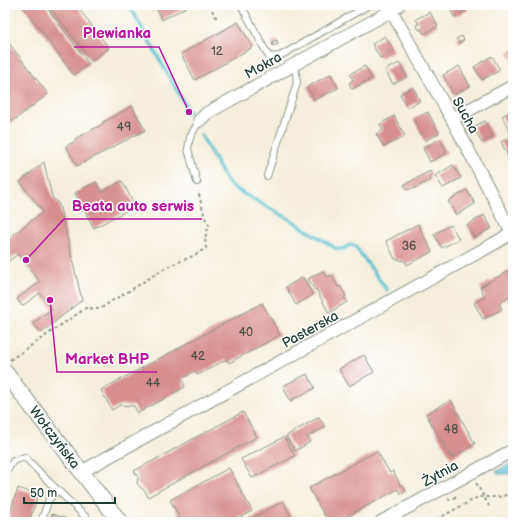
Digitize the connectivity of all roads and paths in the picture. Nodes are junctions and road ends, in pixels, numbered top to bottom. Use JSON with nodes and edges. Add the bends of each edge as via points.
{"nodes":[{"id":1,"x":209,"y":5,"type":"edge"},
{"id":2,"x":240,"y":5,"type":"edge"},
{"id":3,"x":369,"y":5,"type":"edge"},
{"id":4,"x":392,"y":7,"type":"edge"},
{"id":5,"x":217,"y":19,"type":"dead end"},
{"id":6,"x":295,"y":65,"type":"junction"},
{"id":7,"x":513,"y":86,"type":"edge"},
{"id":8,"x":452,"y":120,"type":"junction"},
{"id":9,"x":199,"y":121,"type":"joint"},
{"id":10,"x":267,"y":176,"type":"dead end"},
{"id":11,"x":197,"y":182,"type":"joint"},
{"id":12,"x":513,"y":233,"type":"edge"},
{"id":13,"x":5,"y":364,"type":"edge"},
{"id":14,"x":5,"y":372,"type":"edge"},
{"id":15,"x":513,"y":450,"type":"edge"},
{"id":16,"x":82,"y":472,"type":"junction"},
{"id":17,"x":471,"y":473,"type":"junction"},
{"id":18,"x":5,"y":474,"type":"edge"},
{"id":19,"x":58,"y":490,"type":"junction"},
{"id":20,"x":513,"y":491,"type":"edge"},
{"id":21,"x":484,"y":497,"type":"junction"},
{"id":22,"x":489,"y":506,"type":"dead end"},
{"id":23,"x":116,"y":521,"type":"edge"},
{"id":24,"x":41,"y":522,"type":"edge"},
{"id":25,"x":91,"y":522,"type":"edge"},
{"id":26,"x":381,"y":522,"type":"edge"},
{"id":27,"x":432,"y":522,"type":"edge"}],
"edges":[{"from":1,"to":5,"type":"path"},
{"from":2,"to":3,"type":"lane","via":[[269,57],[280,56]]},
{"from":4,"to":6,"type":"street","name":"Mokra"},
{"from":4,"to":8,"type":"street","name":"Sucha"},
{"from":6,"to":9,"type":"street","name":"Mokra","via":[[207,113]]},
{"from":6,"to":10,"type":"lane","via":[[297,83]]},
{"from":7,"to":8,"type":"street"},
{"from":8,"to":12,"type":"street","name":"Sucha"},
{"from":9,"to":11,"type":"lane","name":"Mokra","via":[[190,137],[188,149]]},
{"from":11,"to":13,"type":"path","via":[[209,225],[204,238],[206,248],[165,268],[100,309],[86,308]]},
{"from":12,"to":16,"type":"street","name":"Pasterska"},
{"from":14,"to":16,"type":"street","name":"Wołczyńska"},
{"from":15,"to":17,"type":"street","name":"Żytnia"},
{"from":16,"to":23,"type":"street","name":"Wołczyńska"},
{"from":17,"to":21,"type":"path"},
{"from":17,"to":26,"type":"street","name":"Żytnia"},
{"from":18,"to":19,"type":"lane","via":[[13,461],[25,457]]},
{"from":19,"to":24,"type":"lane","via":[[49,499]]},
{"from":19,"to":25,"type":"lane"},
{"from":20,"to":21,"type":"path","via":[[502,497]]},
{"from":21,"to":22,"type":"path"},
{"from":21,"to":27,"type":"path","via":[[478,497]]}]}
